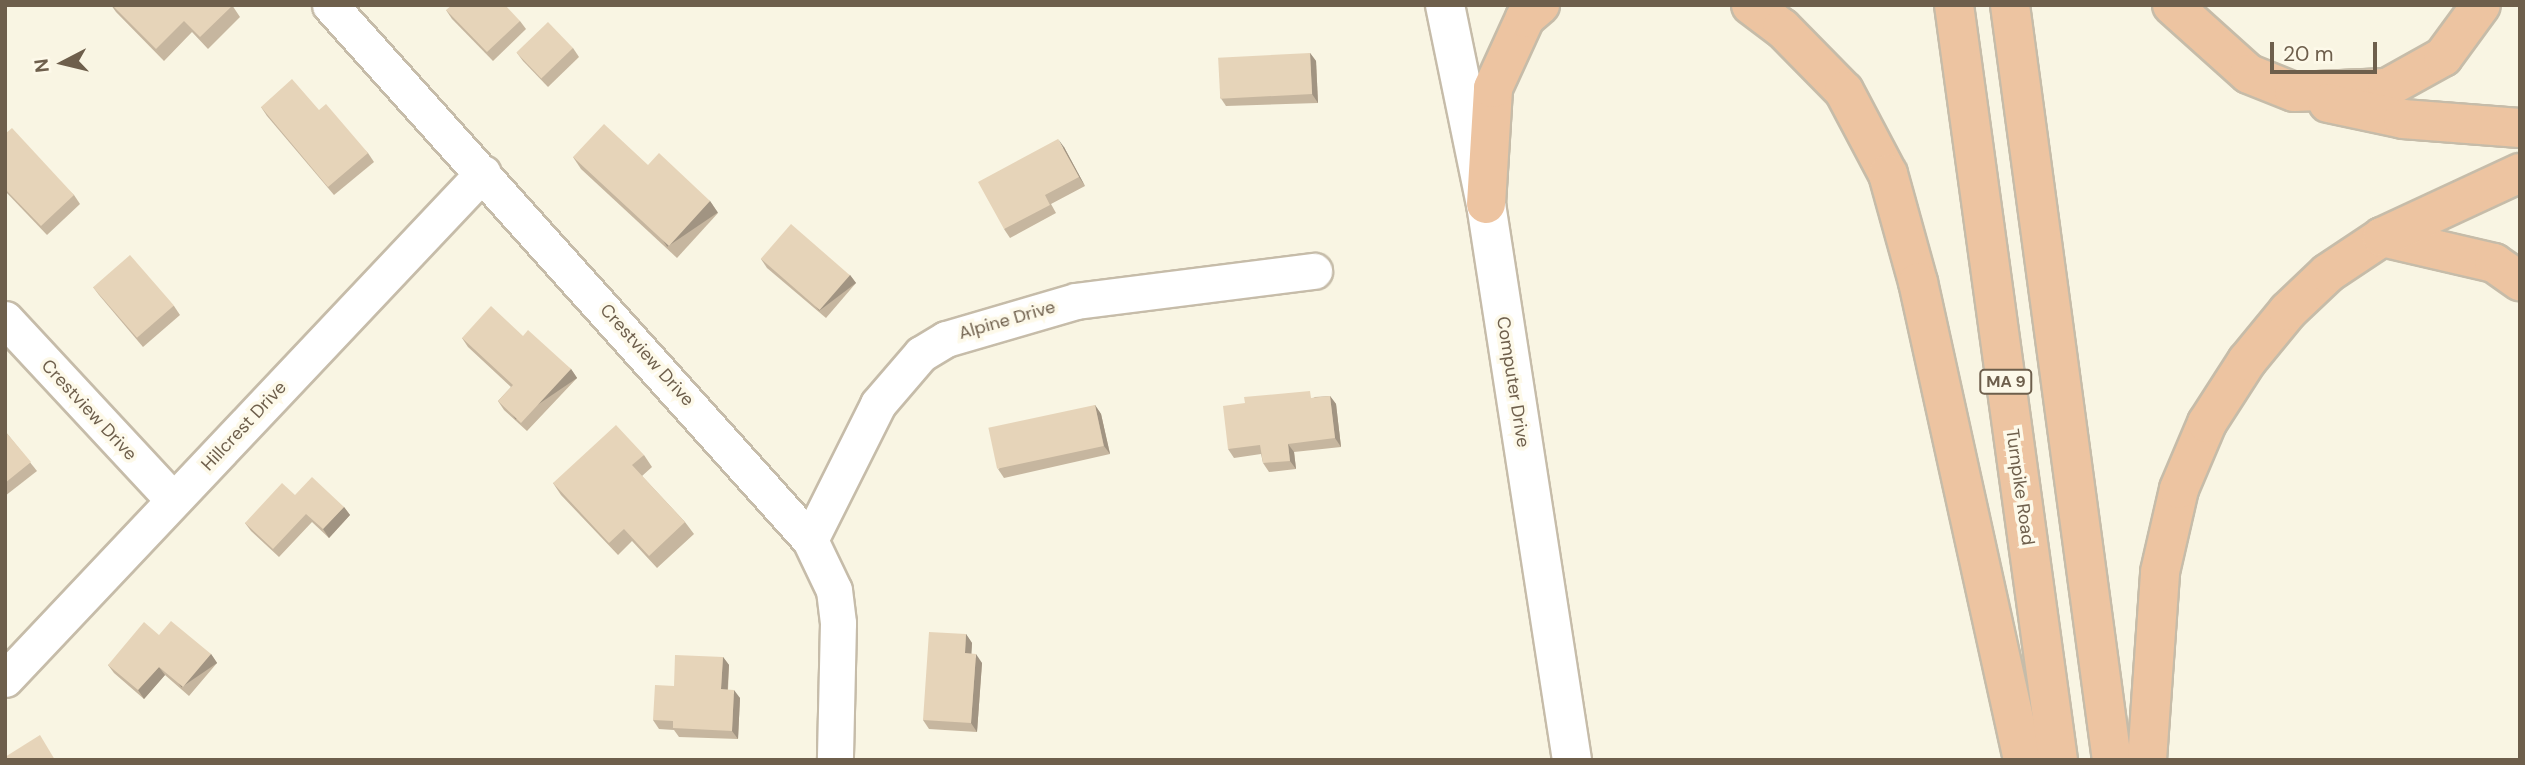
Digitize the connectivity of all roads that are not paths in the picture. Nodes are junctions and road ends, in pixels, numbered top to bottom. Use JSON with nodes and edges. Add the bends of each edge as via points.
{"nodes":[{"id":1,"x":330,"y":5,"type":"edge"},
{"id":2,"x":1446,"y":5,"type":"edge"},
{"id":3,"x":1540,"y":5,"type":"edge"},
{"id":4,"x":1751,"y":5,"type":"edge"},
{"id":5,"x":1954,"y":5,"type":"edge"},
{"id":6,"x":2011,"y":5,"type":"edge"},
{"id":7,"x":2172,"y":5,"type":"edge"},
{"id":8,"x":2481,"y":5,"type":"edge"},
{"id":9,"x":2294,"y":92,"type":"junction"},
{"id":10,"x":2520,"y":128,"type":"edge"},
{"id":11,"x":483,"y":173,"type":"junction"},
{"id":12,"x":2520,"y":173,"type":"edge"},
{"id":13,"x":1486,"y":204,"type":"junction"},
{"id":14,"x":2382,"y":237,"type":"junction"},
{"id":15,"x":1314,"y":271,"type":"dead end"},
{"id":16,"x":2520,"y":281,"type":"edge"},
{"id":17,"x":5,"y":319,"type":"edge"},
{"id":18,"x":173,"y":500,"type":"junction"},
{"id":19,"x":810,"y":540,"type":"junction"},
{"id":20,"x":5,"y":679,"type":"edge"},
{"id":21,"x":835,"y":760,"type":"edge"},
{"id":22,"x":1572,"y":760,"type":"edge"},
{"id":23,"x":2023,"y":760,"type":"edge"},
{"id":24,"x":2058,"y":760,"type":"edge"},
{"id":25,"x":2112,"y":760,"type":"edge"},
{"id":26,"x":2147,"y":760,"type":"edge"}],
"edges":[{"from":1,"to":11,"type":"street","name":"Crestview Drive"},
{"from":2,"to":13,"type":"street","name":"Computer Drive"},
{"from":3,"to":13,"type":"highway","via":[[1525,18],[1493,88]]},
{"from":4,"to":23,"type":"highway","via":[[1782,28],[1844,91],[1888,174],[1918,282]]},
{"from":5,"to":24,"type":"highway","name":"Turnpike Road","number":"MA 9"},
{"from":6,"to":25,"type":"highway","number":"MA 9"},
{"from":7,"to":9,"type":"highway","via":[[2249,74]]},
{"from":8,"to":9,"type":"highway","via":[[2443,57],[2387,88]]},
{"from":9,"to":10,"type":"highway","via":[[2346,110]]},
{"from":11,"to":18,"type":"street","name":"Hillcrest Drive"},
{"from":11,"to":19,"type":"street","name":"Crestview Drive"},
{"from":12,"to":14,"type":"highway"},
{"from":13,"to":22,"type":"street","name":"Computer Drive"},
{"from":14,"to":16,"type":"highway","via":[[2494,263]]},
{"from":14,"to":26,"type":"highway","via":[[2328,273],[2288,311],[2247,361],[2207,423],[2179,489],[2160,572]]},
{"from":15,"to":19,"type":"street","name":"Alpine Drive","via":[[1076,301],[946,339],[921,354],[878,404]]},
{"from":17,"to":18,"type":"street","name":"Crestview Drive"},
{"from":18,"to":20,"type":"street","name":"Hillcrest Drive"},
{"from":19,"to":21,"type":"street","name":"Crestview Drive","via":[[834,590],[838,623]]}]}
